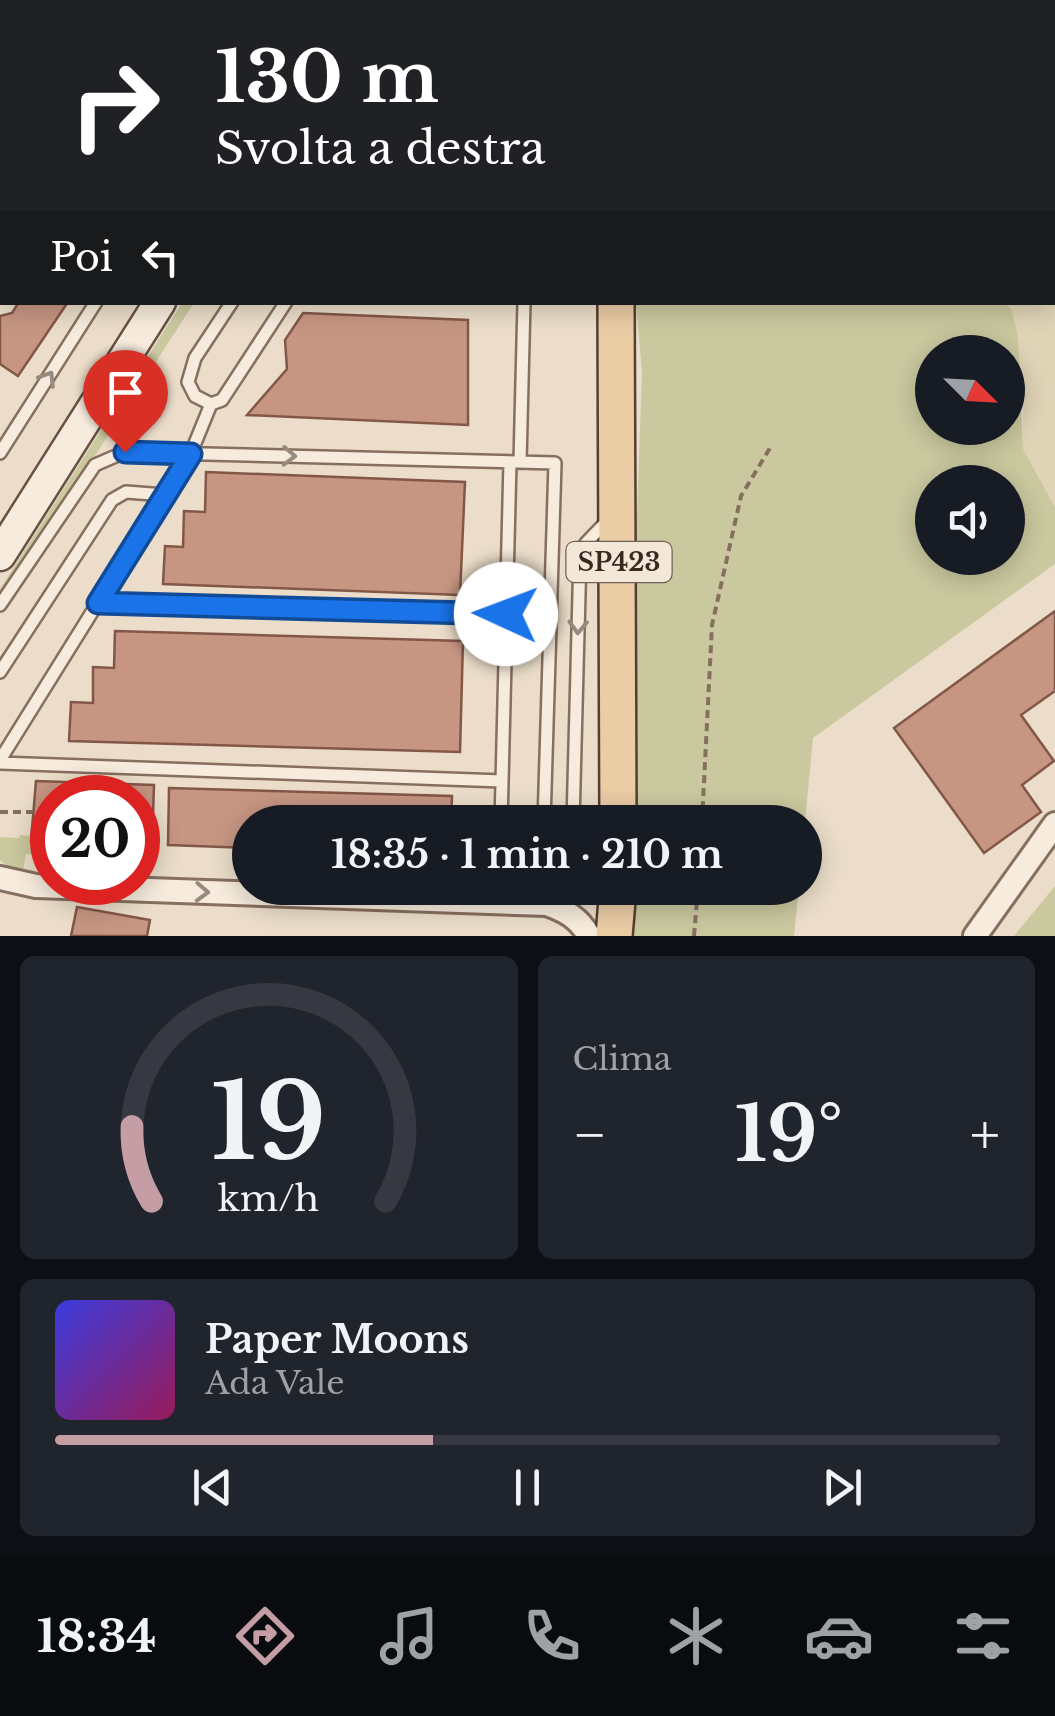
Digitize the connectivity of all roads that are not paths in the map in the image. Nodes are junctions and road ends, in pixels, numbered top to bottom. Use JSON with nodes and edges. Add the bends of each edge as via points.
{"nodes":[{"id":1,"x":94,"y":305,"type":"edge"},
{"id":2,"x":158,"y":305,"type":"edge"},
{"id":3,"x":230,"y":305,"type":"edge"},
{"id":4,"x":284,"y":305,"type":"edge"},
{"id":5,"x":524,"y":305,"type":"edge"},
{"id":6,"x":616,"y":305,"type":"edge"},
{"id":7,"x":211,"y":404,"type":"junction"},
{"id":8,"x":0,"y":453,"type":"edge"},
{"id":9,"x":191,"y":454,"type":"junction"},
{"id":10,"x":515,"y":462,"type":"junction"},
{"id":11,"x":165,"y":495,"type":"junction"},
{"id":12,"x":619,"y":509,"type":"junction"},
{"id":13,"x":0,"y":555,"type":"edge"},
{"id":14,"x":98,"y":603,"type":"junction"},
{"id":15,"x":0,"y":605,"type":"edge"},
{"id":16,"x":506,"y":614,"type":"junction"},
{"id":17,"x":0,"y":672,"type":"edge"},
{"id":18,"x":0,"y":762,"type":"edge"},
{"id":19,"x":502,"y":780,"type":"junction"},
{"id":20,"x":501,"y":805,"type":"edge"},
{"id":21,"x":545,"y":805,"type":"edge"},
{"id":22,"x":573,"y":805,"type":"edge"},
{"id":23,"x":618,"y":805,"type":"edge"},
{"id":24,"x":1055,"y":824,"type":"edge"},
{"id":25,"x":0,"y":878,"type":"edge"},
{"id":26,"x":232,"y":890,"type":"edge"},
{"id":27,"x":562,"y":905,"type":"edge"},
{"id":28,"x":617,"y":905,"type":"edge"},
{"id":29,"x":589,"y":936,"type":"edge"},
{"id":30,"x":614,"y":936,"type":"edge"},
{"id":31,"x":976,"y":936,"type":"edge"}],
"edges":[{"from":8,"to":1,"type":"lane","one_way":true},
{"from":2,"to":13,"type":"main road"},
{"from":3,"to":7,"type":"lane","via":[[195,358],[188,382],[195,396]]},
{"from":4,"to":7,"type":"lane","via":[[222,400]]},
{"from":5,"to":10,"type":"lane"},
{"from":6,"to":12,"type":"main road","number":"SP423"},
{"from":7,"to":9,"type":"lane"},
{"from":9,"to":10,"type":"lane","one_way":true},
{"from":9,"to":11,"type":"lane"},
{"from":9,"to":15,"type":"lane","via":[[125,452],[94,464]]},
{"from":10,"to":16,"type":"lane"},
{"from":10,"to":21,"type":"lane","via":[[555,464]]},
{"from":11,"to":14,"type":"lane"},
{"from":11,"to":17,"type":"lane","via":[[126,492],[112,500]]},
{"from":12,"to":22,"type":"lane","one_way":true,"via":[[580,555]]},
{"from":12,"to":23,"type":"main road","number":"SP423"},
{"from":14,"to":16,"type":"lane"},
{"from":14,"to":18,"type":"lane"},
{"from":16,"to":19,"type":"lane"},
{"from":18,"to":19,"type":"lane"},
{"from":19,"to":20,"type":"lane"},
{"from":24,"to":31,"type":"street"},
{"from":25,"to":26,"type":"street","one_way":true,"via":[[36,886]]},
{"from":27,"to":29,"type":"street"},
{"from":28,"to":30,"type":"main road"}]}
